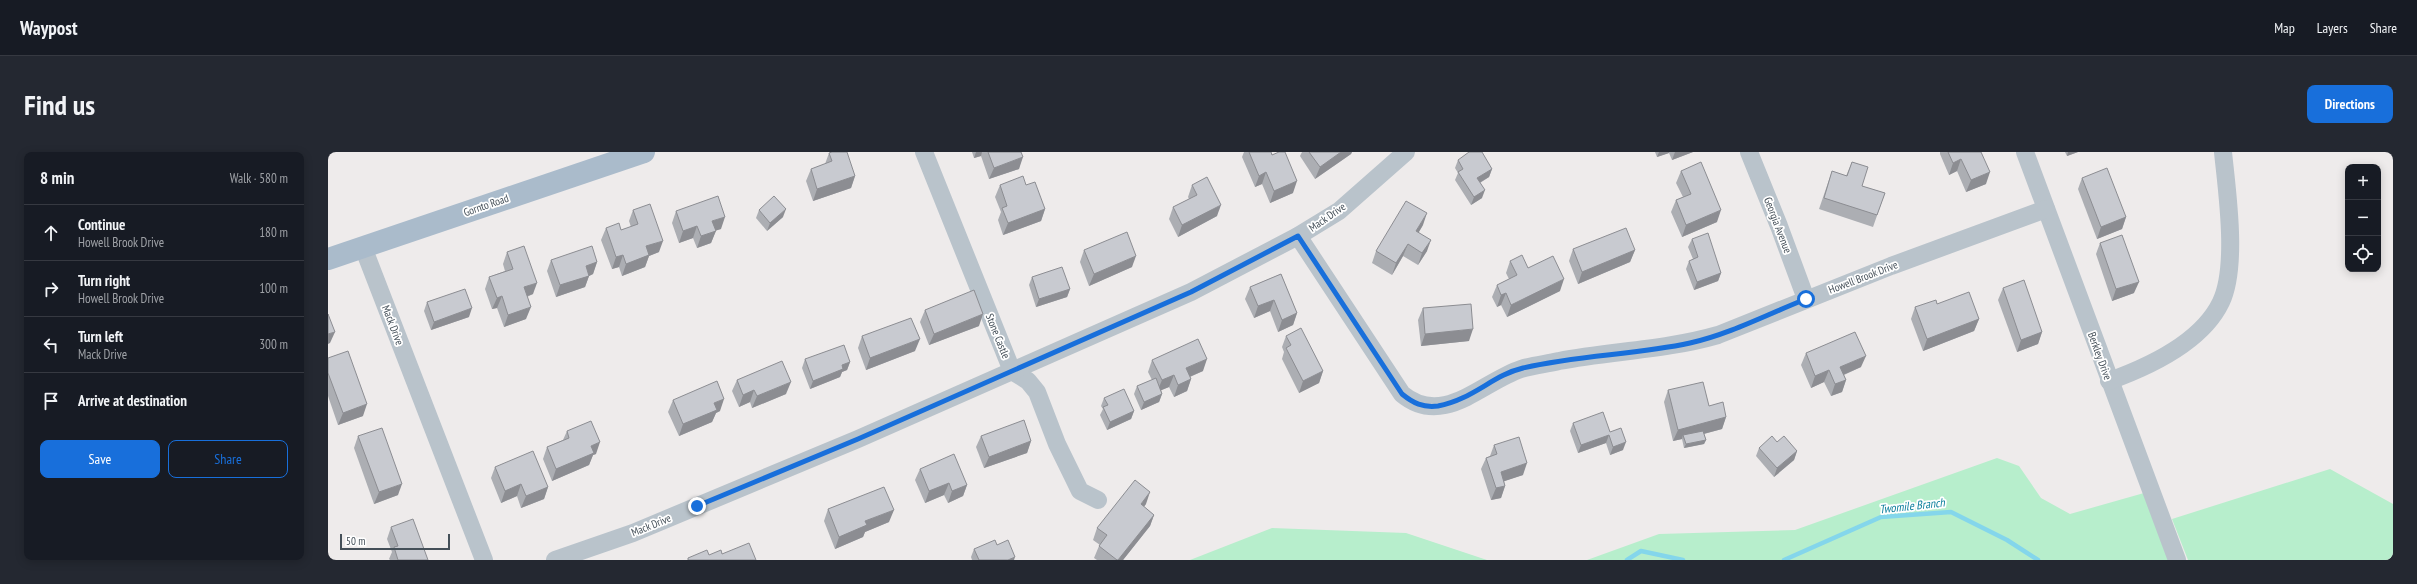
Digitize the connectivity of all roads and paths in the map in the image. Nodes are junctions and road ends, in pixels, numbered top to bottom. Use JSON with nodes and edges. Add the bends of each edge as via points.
{"nodes":[{"id":1,"x":644,"y":152,"type":"edge"},
{"id":2,"x":924,"y":152,"type":"edge"},
{"id":3,"x":1406,"y":152,"type":"edge"},
{"id":4,"x":1748,"y":152,"type":"edge"},
{"id":5,"x":2026,"y":152,"type":"edge"},
{"id":6,"x":2223,"y":152,"type":"edge"},
{"id":7,"x":2046,"y":209,"type":"junction"},
{"id":8,"x":1298,"y":236,"type":"junction"},
{"id":9,"x":363,"y":247,"type":"junction"},
{"id":10,"x":328,"y":259,"type":"edge"},
{"id":11,"x":1806,"y":299,"type":"junction"},
{"id":12,"x":1012,"y":371,"type":"junction"},
{"id":13,"x":2109,"y":381,"type":"junction"},
{"id":14,"x":1098,"y":500,"type":"dead end"},
{"id":15,"x":484,"y":560,"type":"edge"},
{"id":16,"x":555,"y":560,"type":"edge"},
{"id":17,"x":2177,"y":560,"type":"edge"}],
"edges":[{"from":1,"to":9,"type":"main road","name":"Gornto Road"},
{"from":2,"to":12,"type":"street","name":"Stone Castle"},
{"from":3,"to":8,"type":"street","name":"Mack Drive","via":[[1339,210]]},
{"from":4,"to":11,"type":"street","name":"Georgia Avenue"},
{"from":5,"to":7,"type":"street","name":"Berkley Drive"},
{"from":6,"to":13,"type":"street","via":[[2230,248],[2221,302],[2205,324],[2178,348],[2144,368]]},
{"from":7,"to":11,"type":"street","name":"Howell Brook Drive"},
{"from":7,"to":13,"type":"street","name":"Berkley Drive"},
{"from":8,"to":11,"type":"street","name":"Howell Brook Drive","via":[[1402,394],[1413,403],[1424,406],[1437,406],[1461,400],[1521,368],[1690,343],[1718,335]]},
{"from":8,"to":12,"type":"street","name":"Mack Drive","via":[[1191,292]]},
{"from":9,"to":10,"type":"main road","name":"Gornto Road"},
{"from":9,"to":15,"type":"street","name":"Mack Drive"},
{"from":12,"to":14,"type":"street","name":"Stone Castle","via":[[1028,381],[1037,392],[1057,444],[1080,491]]},
{"from":12,"to":16,"type":"street","name":"Mack Drive","via":[[633,533]]},
{"from":13,"to":17,"type":"street","name":"Berkley Drive"}]}
